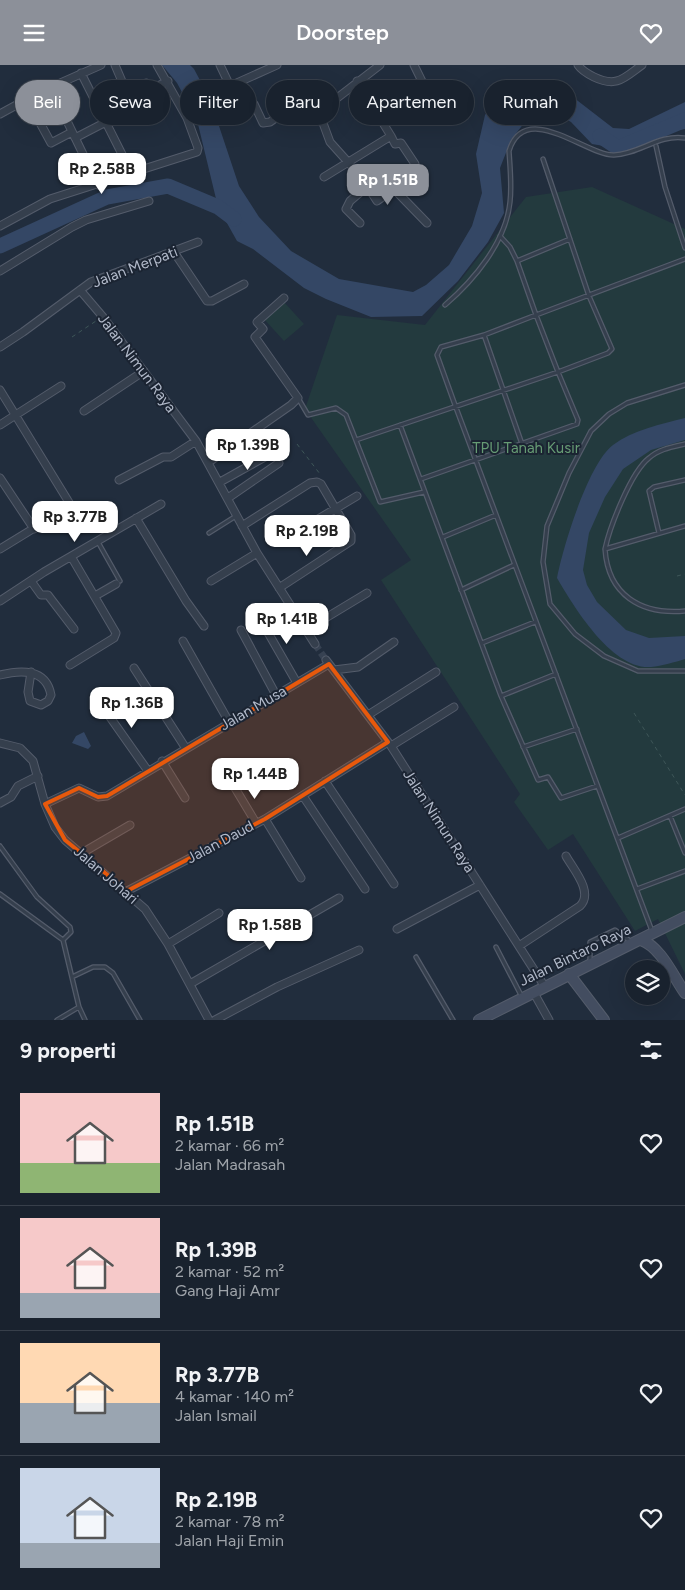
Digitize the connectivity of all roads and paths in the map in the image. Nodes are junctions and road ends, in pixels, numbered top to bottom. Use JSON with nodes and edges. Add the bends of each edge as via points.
{"nodes":[{"id":1,"x":101,"y":65,"type":"edge"},
{"id":2,"x":115,"y":65,"type":"edge"},
{"id":3,"x":157,"y":65,"type":"edge"},
{"id":4,"x":220,"y":65,"type":"edge"},
{"id":5,"x":277,"y":65,"type":"edge"},
{"id":6,"x":380,"y":65,"type":"edge"},
{"id":7,"x":414,"y":65,"type":"edge"},
{"id":8,"x":578,"y":65,"type":"edge"},
{"id":9,"x":642,"y":65,"type":"edge"},
{"id":10,"x":81,"y":73,"type":"junction"},
{"id":11,"x":67,"y":80,"type":"edge"},
{"id":12,"x":121,"y":80,"type":"edge"},
{"id":13,"x":167,"y":80,"type":"edge"},
{"id":14,"x":358,"y":80,"type":"edge"},
{"id":15,"x":421,"y":80,"type":"edge"},
{"id":16,"x":170,"y":84,"type":"edge"},
{"id":17,"x":349,"y":88,"type":"edge"},
{"id":18,"x":90,"y":91,"type":"edge"},
{"id":19,"x":339,"y":96,"type":"edge"},
{"id":20,"x":180,"y":99,"type":"edge"},
{"id":21,"x":15,"y":106,"type":"edge"},
{"id":22,"x":256,"y":108,"type":"edge"},
{"id":23,"x":0,"y":114,"type":"edge"},
{"id":24,"x":266,"y":123,"type":"edge"},
{"id":25,"x":41,"y":125,"type":"edge"},
{"id":26,"x":69,"y":125,"type":"edge"},
{"id":27,"x":99,"y":125,"type":"edge"},
{"id":28,"x":108,"y":125,"type":"edge"},
{"id":29,"x":191,"y":125,"type":"edge"},
{"id":30,"x":324,"y":125,"type":"edge"},
{"id":31,"x":384,"y":125,"type":"edge"},
{"id":32,"x":74,"y":135,"type":"junction"},
{"id":33,"x":391,"y":136,"type":"junction"},
{"id":34,"x":685,"y":138,"type":"edge"},
{"id":35,"x":656,"y":146,"type":"dead end"},
{"id":36,"x":543,"y":159,"type":"dead end"},
{"id":37,"x":348,"y":162,"type":"junction"},
{"id":38,"x":416,"y":164,"type":"dead end"},
{"id":39,"x":132,"y":174,"type":"junction"},
{"id":40,"x":324,"y":177,"type":"dead end"},
{"id":41,"x":366,"y":184,"type":"junction"},
{"id":42,"x":98,"y":185,"type":"junction"},
{"id":43,"x":149,"y":201,"type":"dead end"},
{"id":44,"x":360,"y":223,"type":"dead end"},
{"id":45,"x":427,"y":223,"type":"dead end"},
{"id":46,"x":0,"y":226,"type":"edge"},
{"id":47,"x":500,"y":236,"type":"junction"},
{"id":48,"x":570,"y":239,"type":"junction"},
{"id":49,"x":198,"y":242,"type":"dead end"},
{"id":50,"x":685,"y":247,"type":"edge"},
{"id":51,"x":174,"y":252,"type":"junction"},
{"id":52,"x":685,"y":259,"type":"edge"},
{"id":53,"x":517,"y":261,"type":"junction"},
{"id":54,"x":0,"y":271,"type":"edge"},
{"id":55,"x":244,"y":284,"type":"dead end"},
{"id":56,"x":80,"y":290,"type":"junction"},
{"id":57,"x":589,"y":296,"type":"junction"},
{"id":58,"x":284,"y":298,"type":"dead end"},
{"id":59,"x":445,"y":305,"type":"dead end"},
{"id":60,"x":536,"y":315,"type":"junction"},
{"id":61,"x":103,"y":317,"type":"junction"},
{"id":62,"x":484,"y":335,"type":"junction"},
{"id":63,"x":72,"y":337,"type":"dead end"},
{"id":64,"x":0,"y":347,"type":"edge"},
{"id":65,"x":144,"y":371,"type":"junction"},
{"id":66,"x":558,"y":372,"type":"junction"},
{"id":67,"x":685,"y":385,"type":"edge"},
{"id":68,"x":61,"y":386,"type":"dead end"},
{"id":69,"x":0,"y":390,"type":"edge"},
{"id":70,"x":503,"y":391,"type":"junction"},
{"id":71,"x":298,"y":398,"type":"junction"},
{"id":72,"x":455,"y":405,"type":"junction"},
{"id":73,"x":84,"y":411,"type":"dead end"},
{"id":74,"x":15,"y":415,"type":"junction"},
{"id":75,"x":0,"y":425,"type":"edge"},
{"id":76,"x":400,"y":425,"type":"junction"},
{"id":77,"x":356,"y":440,"type":"junction"},
{"id":78,"x":196,"y":441,"type":"junction"},
{"id":79,"x":297,"y":444,"type":"dead end"},
{"id":80,"x":522,"y":444,"type":"junction"},
{"id":81,"x":685,"y":444,"type":"edge"},
{"id":82,"x":283,"y":447,"type":"dead end"},
{"id":83,"x":476,"y":460,"type":"junction"},
{"id":84,"x":209,"y":461,"type":"junction"},
{"id":85,"x":279,"y":463,"type":"dead end"},
{"id":86,"x":0,"y":478,"type":"edge"},
{"id":87,"x":421,"y":479,"type":"junction"},
{"id":88,"x":685,"y":479,"type":"edge"},
{"id":89,"x":119,"y":480,"type":"dead end"},
{"id":90,"x":220,"y":482,"type":"junction"},
{"id":91,"x":314,"y":482,"type":"junction"},
{"id":92,"x":3,"y":488,"type":"edge"},
{"id":93,"x":424,"y":492,"type":"junction"},
{"id":94,"x":357,"y":496,"type":"dead end"},
{"id":95,"x":228,"y":498,"type":"junction"},
{"id":96,"x":161,"y":505,"type":"dead end"},
{"id":97,"x":335,"y":508,"type":"junction"},
{"id":98,"x":496,"y":515,"type":"junction"},
{"id":99,"x":237,"y":516,"type":"junction"},
{"id":100,"x":136,"y":518,"type":"junction"},
{"id":101,"x":313,"y":522,"type":"dead end"},
{"id":102,"x":242,"y":526,"type":"junction"},
{"id":103,"x":685,"y":526,"type":"edge"},
{"id":104,"x":34,"y":529,"type":"junction"},
{"id":105,"x":209,"y":533,"type":"dead end"},
{"id":106,"x":660,"y":533,"type":"junction"},
{"id":107,"x":443,"y":537,"type":"junction"},
{"id":108,"x":98,"y":542,"type":"junction"},
{"id":109,"x":0,"y":549,"type":"edge"},
{"id":110,"x":605,"y":549,"type":"junction"},
{"id":111,"x":257,"y":553,"type":"junction"},
{"id":112,"x":72,"y":558,"type":"junction"},
{"id":113,"x":514,"y":565,"type":"junction"},
{"id":114,"x":685,"y":574,"type":"edge"},
{"id":115,"x":677,"y":576,"type":"dead end"},
{"id":116,"x":31,"y":581,"type":"junction"},
{"id":117,"x":211,"y":581,"type":"dead end"},
{"id":118,"x":118,"y":582,"type":"joint"},
{"id":119,"x":279,"y":588,"type":"junction"},
{"id":120,"x":460,"y":590,"type":"junction"},
{"id":121,"x":367,"y":593,"type":"dead end"},
{"id":122,"x":95,"y":596,"type":"junction"},
{"id":123,"x":0,"y":601,"type":"edge"},
{"id":124,"x":685,"y":611,"type":"edge"},
{"id":125,"x":259,"y":617,"type":"dead end"},
{"id":126,"x":535,"y":622,"type":"junction"},
{"id":127,"x":302,"y":625,"type":"junction"},
{"id":128,"x":204,"y":626,"type":"dead end"},
{"id":129,"x":74,"y":629,"type":"dead end"},
{"id":130,"x":241,"y":630,"type":"dead end"},
{"id":131,"x":183,"y":641,"type":"dead end"},
{"id":132,"x":394,"y":642,"type":"dead end"},
{"id":133,"x":482,"y":643,"type":"junction"},
{"id":134,"x":315,"y":644,"type":"tunnel mouth"},
{"id":135,"x":327,"y":662,"type":"joint"},
{"id":136,"x":70,"y":665,"type":"dead end"},
{"id":137,"x":134,"y":668,"type":"dead end"},
{"id":138,"x":334,"y":670,"type":"junction"},
{"id":139,"x":685,"y":671,"type":"edge"},
{"id":140,"x":436,"y":672,"type":"dead end"},
{"id":141,"x":31,"y":673,"type":"junction"},
{"id":142,"x":556,"y":674,"type":"junction"},
{"id":143,"x":0,"y":675,"type":"edge"},
{"id":144,"x":297,"y":683,"type":"junction"},
{"id":145,"x":276,"y":695,"type":"junction"},
{"id":146,"x":501,"y":696,"type":"junction"},
{"id":147,"x":100,"y":703,"type":"dead end"},
{"id":148,"x":454,"y":707,"type":"dead end"},
{"id":149,"x":634,"y":713,"type":"dead end"},
{"id":150,"x":368,"y":715,"type":"junction"},
{"id":151,"x":229,"y":722,"type":"junction"},
{"id":152,"x":576,"y":729,"type":"junction"},
{"id":153,"x":390,"y":744,"type":"junction"},
{"id":154,"x":2,"y":746,"type":"edge"},
{"id":155,"x":185,"y":747,"type":"junction"},
{"id":156,"x":523,"y":747,"type":"junction"},
{"id":157,"x":162,"y":761,"type":"junction"},
{"id":158,"x":148,"y":771,"type":"junction"},
{"id":159,"x":38,"y":776,"type":"junction"},
{"id":160,"x":325,"y":781,"type":"junction"},
{"id":161,"x":597,"y":786,"type":"junction"},
{"id":162,"x":235,"y":788,"type":"dead end"},
{"id":163,"x":303,"y":795,"type":"junction"},
{"id":164,"x":685,"y":795,"type":"edge"},
{"id":165,"x":185,"y":798,"type":"dead end"},
{"id":166,"x":0,"y":803,"type":"edge"},
{"id":167,"x":45,"y":804,"type":"junction"},
{"id":168,"x":685,"y":809,"type":"edge"},
{"id":169,"x":670,"y":816,"type":"junction"},
{"id":170,"x":265,"y":819,"type":"junction"},
{"id":171,"x":256,"y":823,"type":"junction"},
{"id":172,"x":130,"y":825,"type":"dead end"},
{"id":173,"x":618,"y":838,"type":"junction"},
{"id":174,"x":0,"y":846,"type":"edge"},
{"id":175,"x":82,"y":853,"type":"junction"},
{"id":176,"x":685,"y":853,"type":"edge"},
{"id":177,"x":566,"y":856,"type":"dead end"},
{"id":178,"x":685,"y":871,"type":"edge"},
{"id":179,"x":301,"y":878,"type":"dead end"},
{"id":180,"x":394,"y":884,"type":"dead end"},
{"id":181,"x":480,"y":885,"type":"junction"},
{"id":182,"x":365,"y":889,"type":"dead end"},
{"id":183,"x":637,"y":889,"type":"junction"},
{"id":184,"x":127,"y":891,"type":"junction"},
{"id":185,"x":0,"y":894,"type":"edge"},
{"id":186,"x":339,"y":898,"type":"dead end"},
{"id":187,"x":219,"y":913,"type":"dead end"},
{"id":188,"x":685,"y":917,"type":"edge"},
{"id":189,"x":398,"y":929,"type":"dead end"},
{"id":190,"x":655,"y":933,"type":"junction"},
{"id":191,"x":63,"y":940,"type":"junction"},
{"id":192,"x":637,"y":941,"type":"junction"},
{"id":193,"x":168,"y":944,"type":"junction"},
{"id":194,"x":519,"y":946,"type":"junction"},
{"id":195,"x":496,"y":947,"type":"dead end"},
{"id":196,"x":359,"y":950,"type":"dead end"},
{"id":197,"x":656,"y":950,"type":"junction"},
{"id":198,"x":416,"y":957,"type":"dead end"},
{"id":199,"x":590,"y":965,"type":"junction"},
{"id":200,"x":570,"y":974,"type":"junction"},
{"id":201,"x":72,"y":977,"type":"junction"},
{"id":202,"x":190,"y":984,"type":"junction"},
{"id":203,"x":545,"y":987,"type":"junction"},
{"id":204,"x":534,"y":993,"type":"junction"},
{"id":205,"x":685,"y":993,"type":"edge"},
{"id":206,"x":522,"y":998,"type":"junction"},
{"id":207,"x":79,"y":1007,"type":"junction"},
{"id":208,"x":57,"y":1020,"type":"edge"},
{"id":209,"x":85,"y":1020,"type":"edge"},
{"id":210,"x":140,"y":1020,"type":"edge"},
{"id":211,"x":209,"y":1020,"type":"edge"},
{"id":212,"x":215,"y":1020,"type":"edge"},
{"id":213,"x":453,"y":1020,"type":"edge"},
{"id":214,"x":479,"y":1020,"type":"edge"},
{"id":215,"x":549,"y":1020,"type":"edge"},
{"id":216,"x":604,"y":1020,"type":"edge"}],
"edges":[{"from":1,"to":10,"type":"street"},
{"from":2,"to":12,"type":"street"},
{"from":3,"to":13,"type":"street"},
{"from":4,"to":5,"type":"street","via":[[230,86]]},
{"from":6,"to":14,"type":"street"},
{"from":7,"to":15,"type":"street"},
{"from":8,"to":9,"type":"street","via":[[592,76],[612,83]]},
{"from":10,"to":11,"type":"street"},
{"from":10,"to":18,"type":"street"},
{"from":16,"to":20,"type":"street"},
{"from":17,"to":19,"type":"street"},
{"from":21,"to":23,"type":"street"},
{"from":22,"to":24,"type":"street","via":[[263,123]]},
{"from":25,"to":32,"type":"street","via":[[51,143]]},
{"from":26,"to":32,"type":"street"},
{"from":27,"to":32,"type":"street"},
{"from":28,"to":39,"type":"street"},
{"from":29,"to":39,"type":"street","via":[[197,152]]},
{"from":30,"to":37,"type":"street","via":[[330,142]]},
{"from":31,"to":33,"type":"street"},
{"from":32,"to":42,"type":"street"},
{"from":33,"to":37,"type":"street"},
{"from":33,"to":38,"type":"street","via":[[395,144],[401,143]]},
{"from":34,"to":47,"type":"lane","via":[[661,139],[613,155],[603,154],[552,132],[527,131],[512,143],[509,151],[510,201]]},
{"from":35,"to":50,"type":"lane","via":[[665,187]]},
{"from":36,"to":48,"type":"lane"},
{"from":37,"to":40,"type":"street"},
{"from":37,"to":41,"type":"street"},
{"from":39,"to":42,"type":"street"},
{"from":41,"to":44,"type":"street","via":[[346,206],[347,212]]},
{"from":41,"to":45,"type":"street","via":[[377,201],[394,189]]},
{"from":42,"to":46,"type":"street","via":[[50,199]]},
{"from":43,"to":54,"type":"street","via":[[86,220]]},
{"from":47,"to":53,"type":"lane"},
{"from":47,"to":59,"type":"lane","via":[[479,269]]},
{"from":48,"to":53,"type":"lane"},
{"from":48,"to":57,"type":"lane"},
{"from":49,"to":51,"type":"street","name":"Jalan Merpati"},
{"from":51,"to":55,"type":"street","via":[[207,301]]},
{"from":51,"to":56,"type":"street","name":"Jalan Merpati","via":[[105,276]]},
{"from":52,"to":57,"type":"lane"},
{"from":53,"to":60,"type":"lane"},
{"from":56,"to":61,"type":"street","name":"Jalan Nimun Raya"},
{"from":56,"to":64,"type":"street","name":"Jalan Merpati"},
{"from":57,"to":60,"type":"lane"},
{"from":57,"to":66,"type":"lane","via":[[612,349]]},
{"from":58,"to":71,"type":"street","via":[[257,322],[263,329],[256,337]]},
{"from":60,"to":62,"type":"lane"},
{"from":60,"to":66,"type":"lane"},
{"from":61,"to":63,"type":"path"},
{"from":61,"to":65,"type":"street","name":"Jalan Nimun Raya"},
{"from":62,"to":70,"type":"lane"},
{"from":62,"to":72,"type":"lane","via":[[437,350]]},
{"from":65,"to":73,"type":"street"},
{"from":65,"to":78,"type":"street","name":"Jalan Nimun Raya"},
{"from":66,"to":70,"type":"lane"},
{"from":66,"to":80,"type":"lane","via":[[578,423]]},
{"from":67,"to":139,"type":"lane","via":[[627,403],[590,431],[547,526],[543,562],[550,604],[575,634],[604,657],[638,671]]},
{"from":68,"to":74,"type":"street"},
{"from":69,"to":74,"type":"street"},
{"from":70,"to":72,"type":"lane"},
{"from":70,"to":80,"type":"lane"},
{"from":71,"to":77,"type":"lane","via":[[308,415],[336,408],[346,415]]},
{"from":71,"to":84,"type":"street"},
{"from":72,"to":76,"type":"lane"},
{"from":72,"to":83,"type":"lane"},
{"from":74,"to":75,"type":"street"},
{"from":74,"to":104,"type":"street","via":[[70,504]]},
{"from":76,"to":77,"type":"lane"},
{"from":76,"to":87,"type":"lane"},
{"from":77,"to":93,"type":"lane","via":[[380,502]]},
{"from":78,"to":84,"type":"street","name":"Jalan Nimun Raya"},
{"from":78,"to":89,"type":"street","via":[[170,457],[163,457]]},
{"from":79,"to":91,"type":"path","via":[[320,473]]},
{"from":80,"to":83,"type":"lane"},
{"from":81,"to":110,"type":"lane","via":[[663,449],[642,464],[610,526]]},
{"from":82,"to":90,"type":"street"},
{"from":83,"to":87,"type":"lane"},
{"from":83,"to":98,"type":"lane"},
{"from":84,"to":90,"type":"street","name":"Jalan Nimun Raya"},
{"from":85,"to":95,"type":"street"},
{"from":86,"to":92,"type":"street"},
{"from":87,"to":93,"type":"lane"},
{"from":88,"to":106,"type":"lane","via":[[648,491]]},
{"from":90,"to":95,"type":"street","name":"Jalan Nimun Raya"},
{"from":91,"to":97,"type":"street","via":[[321,484]]},
{"from":91,"to":102,"type":"street"},
{"from":92,"to":104,"type":"street"},
{"from":93,"to":107,"type":"lane"},
{"from":94,"to":97,"type":"street"},
{"from":95,"to":99,"type":"street","name":"Jalan Nimun Raya"},
{"from":96,"to":100,"type":"street"},
{"from":97,"to":101,"type":"street"},
{"from":97,"to":119,"type":"street","via":[[351,535],[351,541]]},
{"from":98,"to":107,"type":"lane"},
{"from":98,"to":113,"type":"lane"},
{"from":99,"to":102,"type":"street","name":"Jalan Nimun Raya"},
{"from":99,"to":105,"type":"lane"},
{"from":100,"to":108,"type":"street"},
{"from":100,"to":128,"type":"street"},
{"from":102,"to":111,"type":"street","name":"Jalan Nimun Raya"},
{"from":103,"to":106,"type":"lane"},
{"from":104,"to":109,"type":"street"},
{"from":106,"to":110,"type":"lane"},
{"from":107,"to":120,"type":"lane"},
{"from":108,"to":112,"type":"street"},
{"from":108,"to":118,"type":"lane"},
{"from":110,"to":124,"type":"lane","via":[[606,565],[616,585],[637,605],[668,613]]},
{"from":111,"to":117,"type":"street"},
{"from":111,"to":119,"type":"street","name":"Jalan Nimun Raya"},
{"from":112,"to":116,"type":"street"},
{"from":112,"to":122,"type":"street"},
{"from":113,"to":120,"type":"lane"},
{"from":113,"to":126,"type":"lane"},
{"from":114,"to":115,"type":"path"},
{"from":116,"to":123,"type":"street"},
{"from":116,"to":129,"type":"street","via":[[41,595],[52,599]]},
{"from":118,"to":122,"type":"street"},
{"from":119,"to":127,"type":"street","name":"Jalan Nimun Raya"},
{"from":120,"to":133,"type":"lane"},
{"from":121,"to":127,"type":"street","via":[[314,625]]},
{"from":122,"to":136,"type":"street","via":[[118,635]]},
{"from":125,"to":144,"type":"street"},
{"from":126,"to":133,"type":"lane"},
{"from":126,"to":142,"type":"lane"},
{"from":127,"to":134,"type":"street","name":"Jalan Nimun Raya"},
{"from":130,"to":145,"type":"street"},
{"from":131,"to":151,"type":"street"},
{"from":132,"to":138,"type":"street","via":[[358,667]]},
{"from":133,"to":146,"type":"lane"},
{"from":135,"to":138,"type":"street","name":"Jalan Nimun Raya"},
{"from":135,"to":144,"type":"street","name":"Jalan Musa"},
{"from":137,"to":155,"type":"street"},
{"from":138,"to":150,"type":"street","name":"Jalan Nimun Raya"},
{"from":140,"to":150,"type":"street"},
{"from":141,"to":141,"type":"street","via":[[43,678],[50,690],[48,701],[41,705],[30,701]]},
{"from":141,"to":143,"type":"street","via":[[22,670]]},
{"from":142,"to":146,"type":"lane"},
{"from":142,"to":152,"type":"lane"},
{"from":144,"to":145,"type":"street","name":"Jalan Musa"},
{"from":145,"to":151,"type":"street","name":"Jalan Musa"},
{"from":146,"to":156,"type":"lane"},
{"from":147,"to":158,"type":"street"},
{"from":148,"to":153,"type":"street","name":"Jalan Daud"},
{"from":149,"to":164,"type":"path"},
{"from":150,"to":153,"type":"street","name":"Jalan Nimun Raya"},
{"from":151,"to":155,"type":"street","name":"Jalan Musa"},
{"from":152,"to":156,"type":"lane"},
{"from":152,"to":161,"type":"lane"},
{"from":153,"to":160,"type":"street","name":"Jalan Daud"},
{"from":153,"to":181,"type":"street","name":"Jalan Nimun Raya"},
{"from":154,"to":159,"type":"street","name":"Jalan Johari","via":[[20,748],[33,761]]},
{"from":155,"to":157,"type":"street","name":"Jalan Musa"},
{"from":156,"to":161,"type":"lane","via":[[538,781],[548,777],[559,798]]},
{"from":157,"to":158,"type":"street","name":"Jalan Musa"},
{"from":157,"to":165,"type":"street"},
{"from":158,"to":167,"type":"street","name":"Jalan Musa","via":[[108,796],[98,797],[79,788]]},
{"from":159,"to":166,"type":"street","via":[[18,786],[11,797]]},
{"from":159,"to":167,"type":"street","name":"Jalan Johari"},
{"from":160,"to":163,"type":"street","name":"Jalan Daud"},
{"from":160,"to":180,"type":"street"},
{"from":161,"to":173,"type":"lane"},
{"from":162,"to":171,"type":"street"},
{"from":163,"to":170,"type":"street","name":"Jalan Daud"},
{"from":163,"to":182,"type":"street"},
{"from":167,"to":175,"type":"street","name":"Jalan Johari","via":[[55,827]]},
{"from":168,"to":169,"type":"lane"},
{"from":169,"to":173,"type":"lane"},
{"from":169,"to":176,"type":"lane"},
{"from":170,"to":171,"type":"street","name":"Jalan Daud"},
{"from":170,"to":179,"type":"street"},
{"from":171,"to":184,"type":"street","name":"Jalan Daud"},
{"from":172,"to":175,"type":"street"},
{"from":173,"to":183,"type":"lane"},
{"from":174,"to":191,"type":"lane","via":[[37,897],[70,927],[71,932]]},
{"from":175,"to":184,"type":"street","name":"Jalan Johari"},
{"from":177,"to":194,"type":"street","via":[[585,891],[585,900]]},
{"from":178,"to":183,"type":"lane"},
{"from":181,"to":189,"type":"street"},
{"from":181,"to":194,"type":"street","name":"Jalan Nimun Raya"},
{"from":183,"to":190,"type":"lane"},
{"from":184,"to":193,"type":"street","name":"Jalan Johari"},
{"from":185,"to":191,"type":"lane"},
{"from":186,"to":202,"type":"street"},
{"from":187,"to":193,"type":"street"},
{"from":188,"to":190,"type":"main road","name":"Jalan Bintaro Raya"},
{"from":190,"to":192,"type":"main road","name":"Jalan Bintaro Raya"},
{"from":190,"to":197,"type":"main road"},
{"from":191,"to":201,"type":"lane"},
{"from":192,"to":197,"type":"main road","via":[[649,943]]},
{"from":192,"to":199,"type":"main road","name":"Jalan Bintaro Raya"},
{"from":192,"to":199,"type":"lane","via":[[614,930],[590,942]]},
{"from":193,"to":202,"type":"street","name":"Jalan Johari"},
{"from":194,"to":203,"type":"street","name":"Jalan Nimun Raya"},
{"from":195,"to":206,"type":"lane"},
{"from":196,"to":212,"type":"street","via":[[277,987]]},
{"from":197,"to":205,"type":"main road"},
{"from":198,"to":213,"type":"lane"},
{"from":199,"to":200,"type":"main road","name":"Jalan Bintaro Raya"},
{"from":200,"to":203,"type":"main road","name":"Jalan Bintaro Raya"},
{"from":200,"to":216,"type":"main road"},
{"from":201,"to":207,"type":"lane"},
{"from":201,"to":210,"type":"lane","via":[[93,967],[105,967],[113,973]]},
{"from":202,"to":211,"type":"street","name":"Jalan Johari"},
{"from":203,"to":204,"type":"main road","name":"Jalan Bintaro Raya"},
{"from":204,"to":206,"type":"main road","name":"Jalan Bintaro Raya"},
{"from":204,"to":215,"type":"street"},
{"from":206,"to":214,"type":"main road","name":"Jalan Bintaro Raya"},
{"from":207,"to":208,"type":"lane"},
{"from":207,"to":209,"type":"lane"}]}
